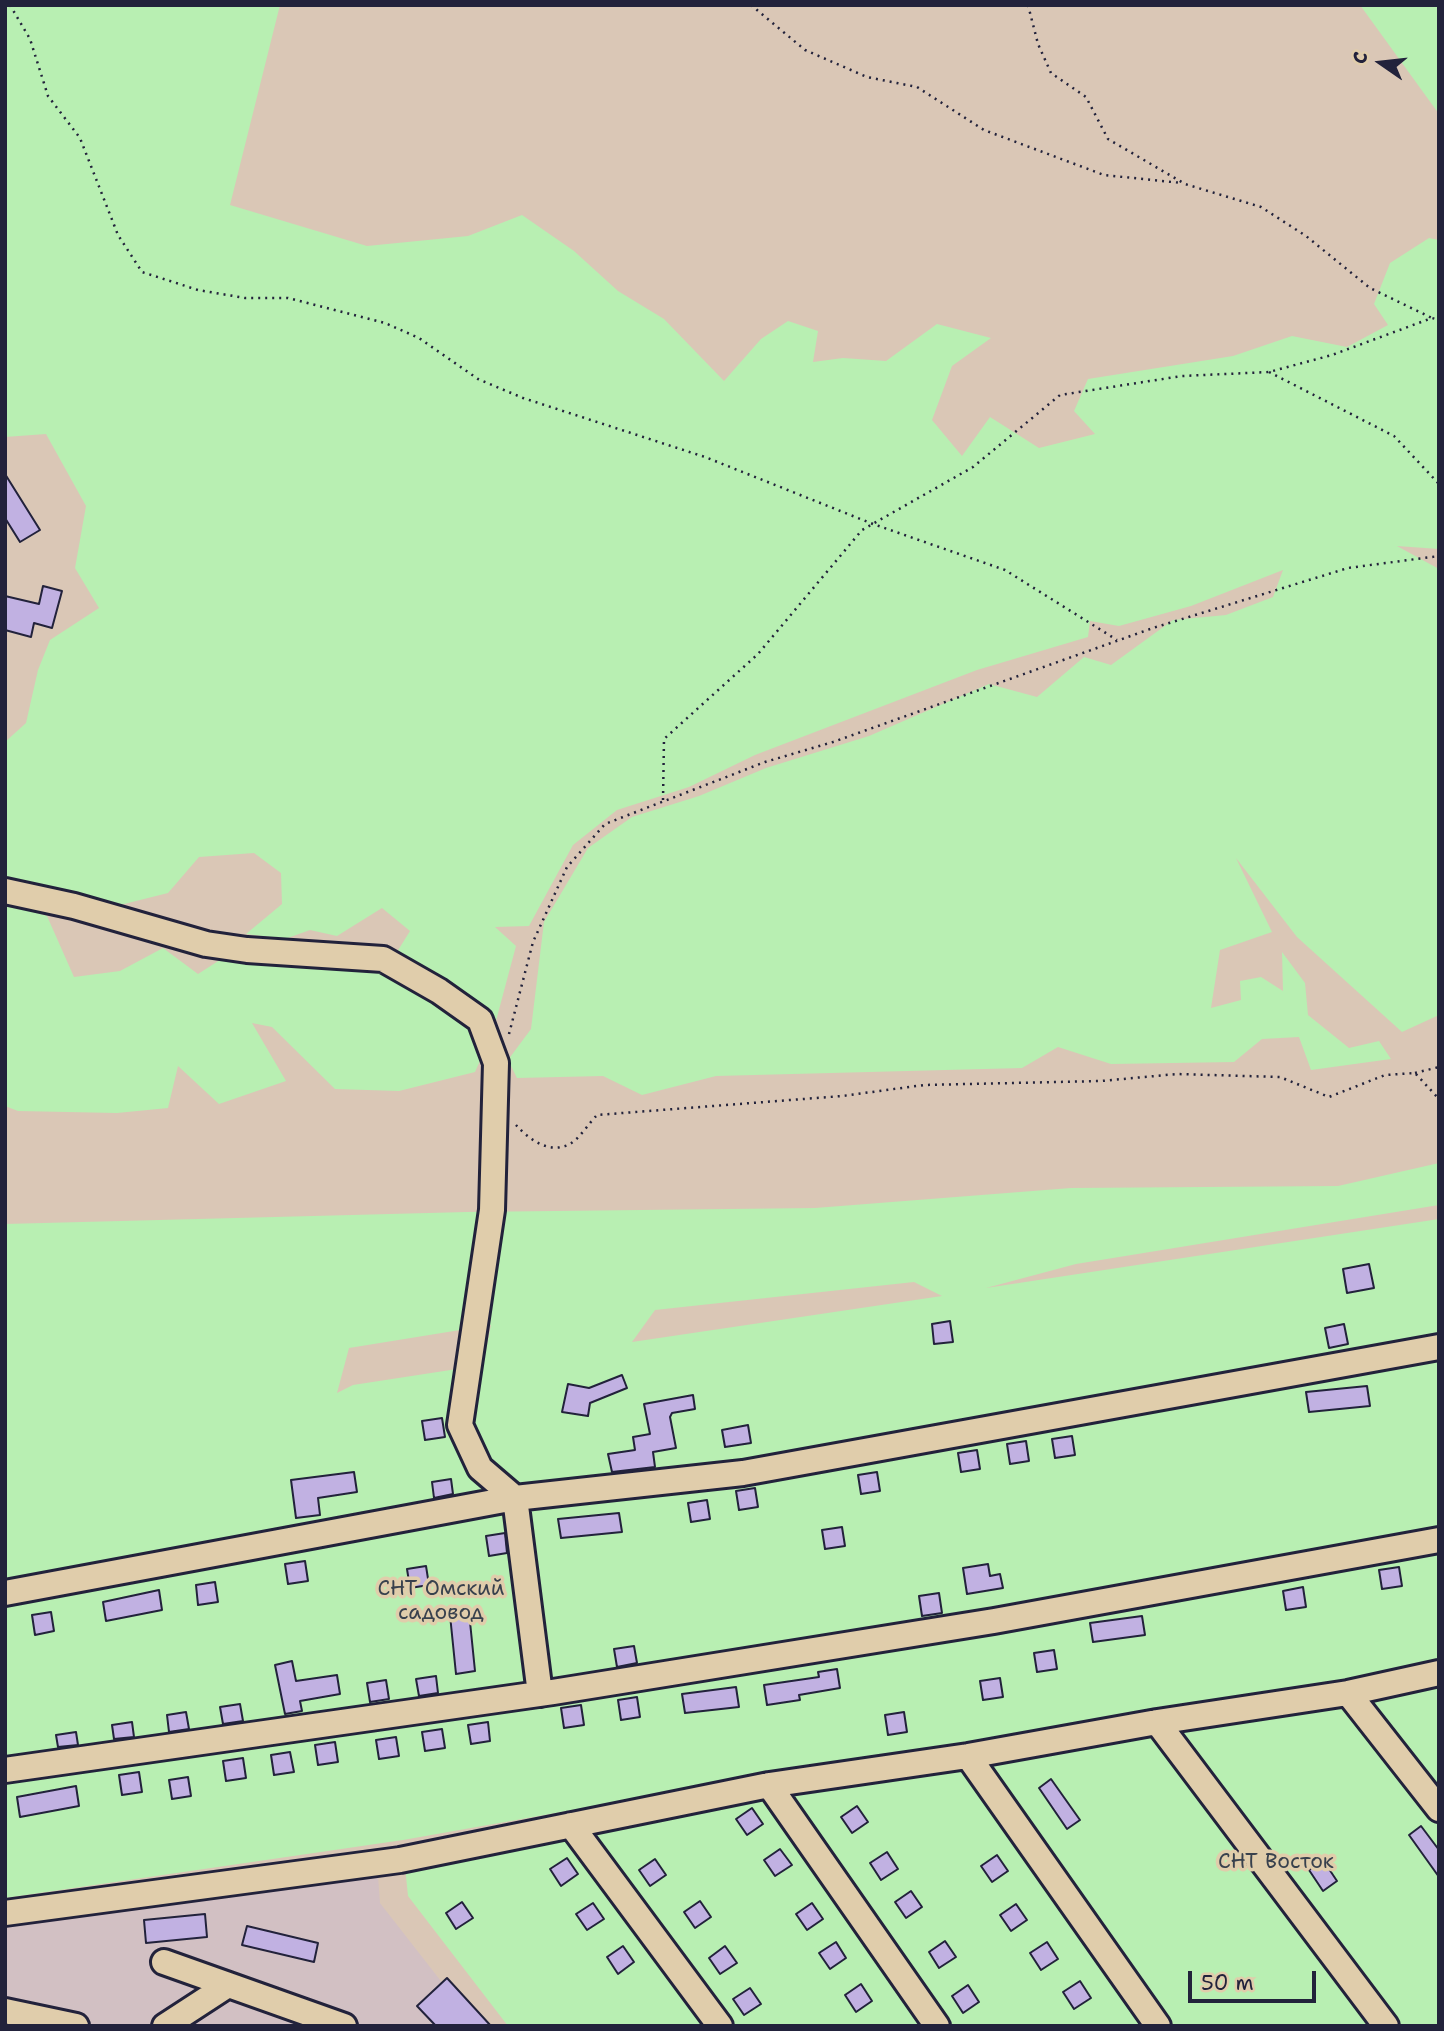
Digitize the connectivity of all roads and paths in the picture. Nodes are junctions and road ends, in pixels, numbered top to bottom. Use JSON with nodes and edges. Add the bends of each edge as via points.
{"nodes":[{"id":1,"x":10,"y":5,"type":"edge"},
{"id":2,"x":751,"y":5,"type":"edge"},
{"id":3,"x":1028,"y":5,"type":"edge"},
{"id":4,"x":1185,"y":184,"type":"junction"},
{"id":5,"x":1432,"y":318,"type":"junction"},
{"id":6,"x":1439,"y":320,"type":"edge"},
{"id":7,"x":1269,"y":372,"type":"junction"},
{"id":8,"x":1439,"y":484,"type":"edge"},
{"id":9,"x":873,"y":524,"type":"junction"},
{"id":10,"x":1439,"y":556,"type":"edge"},
{"id":11,"x":1117,"y":640,"type":"junction"},
{"id":12,"x":663,"y":800,"type":"junction"},
{"id":13,"x":5,"y":891,"type":"edge"},
{"id":14,"x":496,"y":1063,"type":"junction"},
{"id":15,"x":1439,"y":1068,"type":"edge"},
{"id":16,"x":1415,"y":1073,"type":"junction"},
{"id":17,"x":1439,"y":1099,"type":"edge"},
{"id":18,"x":495,"y":1102,"type":"junction"},
{"id":19,"x":1439,"y":1348,"type":"edge"},
{"id":20,"x":515,"y":1498,"type":"junction"},
{"id":21,"x":1439,"y":1540,"type":"edge"},
{"id":22,"x":5,"y":1593,"type":"edge"},
{"id":23,"x":1439,"y":1673,"type":"edge"},
{"id":24,"x":1349,"y":1693,"type":"junction"},
{"id":25,"x":540,"y":1694,"type":"junction"},
{"id":26,"x":1157,"y":1721,"type":"junction"},
{"id":27,"x":968,"y":1756,"type":"junction"},
{"id":28,"x":5,"y":1770,"type":"edge"},
{"id":29,"x":769,"y":1785,"type":"junction"},
{"id":30,"x":1439,"y":1809,"type":"edge"},
{"id":31,"x":571,"y":1825,"type":"junction"},
{"id":32,"x":5,"y":1913,"type":"edge"},
{"id":33,"x":164,"y":1962,"type":"dead end"},
{"id":34,"x":228,"y":1985,"type":"junction"},
{"id":35,"x":5,"y":2011,"type":"edge"},
{"id":36,"x":76,"y":2026,"type":"edge"},
{"id":37,"x":165,"y":2026,"type":"edge"},
{"id":38,"x":344,"y":2026,"type":"edge"},
{"id":39,"x":720,"y":2026,"type":"edge"},
{"id":40,"x":937,"y":2026,"type":"edge"},
{"id":41,"x":1158,"y":2026,"type":"edge"},
{"id":42,"x":1386,"y":2026,"type":"edge"}],
"edges":[{"from":1,"to":9,"type":"path","via":[[30,40],[48,96],[80,138],[118,235],[142,272],[198,290],[245,298],[288,298],[385,323],[419,338],[478,379],[523,398],[705,457]]},
{"from":2,"to":4,"type":"path","via":[[805,50],[867,77],[917,87],[984,130],[1104,175]]},
{"from":3,"to":4,"type":"path","via":[[1051,73],[1086,97],[1108,139]]},
{"from":4,"to":5,"type":"path","via":[[1261,207],[1306,236],[1370,288]]},
{"from":5,"to":6,"type":"path"},
{"from":5,"to":7,"type":"path","via":[[1332,355]]},
{"from":7,"to":8,"type":"path","via":[[1394,436]]},
{"from":7,"to":9,"type":"path","via":[[1182,376],[1060,395],[973,467]]},
{"from":9,"to":11,"type":"path","via":[[1005,570]]},
{"from":9,"to":12,"type":"path","via":[[862,530],[758,654],[664,739]]},
{"from":10,"to":11,"type":"path","via":[[1348,568]]},
{"from":11,"to":12,"type":"path"},
{"from":12,"to":14,"type":"path","via":[[605,824],[566,867],[533,942],[511,1028]]},
{"from":13,"to":14,"type":"lane","via":[[206,944],[383,960],[480,1020]]},
{"from":14,"to":18,"type":"lane"},
{"from":15,"to":16,"type":"path"},
{"from":16,"to":17,"type":"path"},
{"from":16,"to":18,"type":"path","via":[[1385,1074],[1329,1097],[1280,1077],[1236,1074],[924,1085],[597,1115],[570,1144],[550,1147],[531,1142]]},
{"from":18,"to":20,"type":"lane","via":[[492,1210],[460,1425],[480,1468]]},
{"from":19,"to":20,"type":"lane","via":[[743,1473]]},
{"from":20,"to":22,"type":"lane"},
{"from":20,"to":25,"type":"lane"},
{"from":21,"to":25,"type":"lane","via":[[994,1621]]},
{"from":23,"to":24,"type":"lane"},
{"from":24,"to":26,"type":"lane"},
{"from":24,"to":30,"type":"lane"},
{"from":25,"to":28,"type":"lane"},
{"from":26,"to":27,"type":"lane"},
{"from":26,"to":42,"type":"lane"},
{"from":27,"to":29,"type":"lane"},
{"from":27,"to":41,"type":"lane"},
{"from":29,"to":31,"type":"lane"},
{"from":29,"to":40,"type":"lane"},
{"from":31,"to":32,"type":"lane","via":[[400,1860]]},
{"from":31,"to":39,"type":"lane"},
{"from":33,"to":34,"type":"lane"},
{"from":34,"to":37,"type":"lane"},
{"from":34,"to":38,"type":"lane"},
{"from":35,"to":36,"type":"lane"}]}
